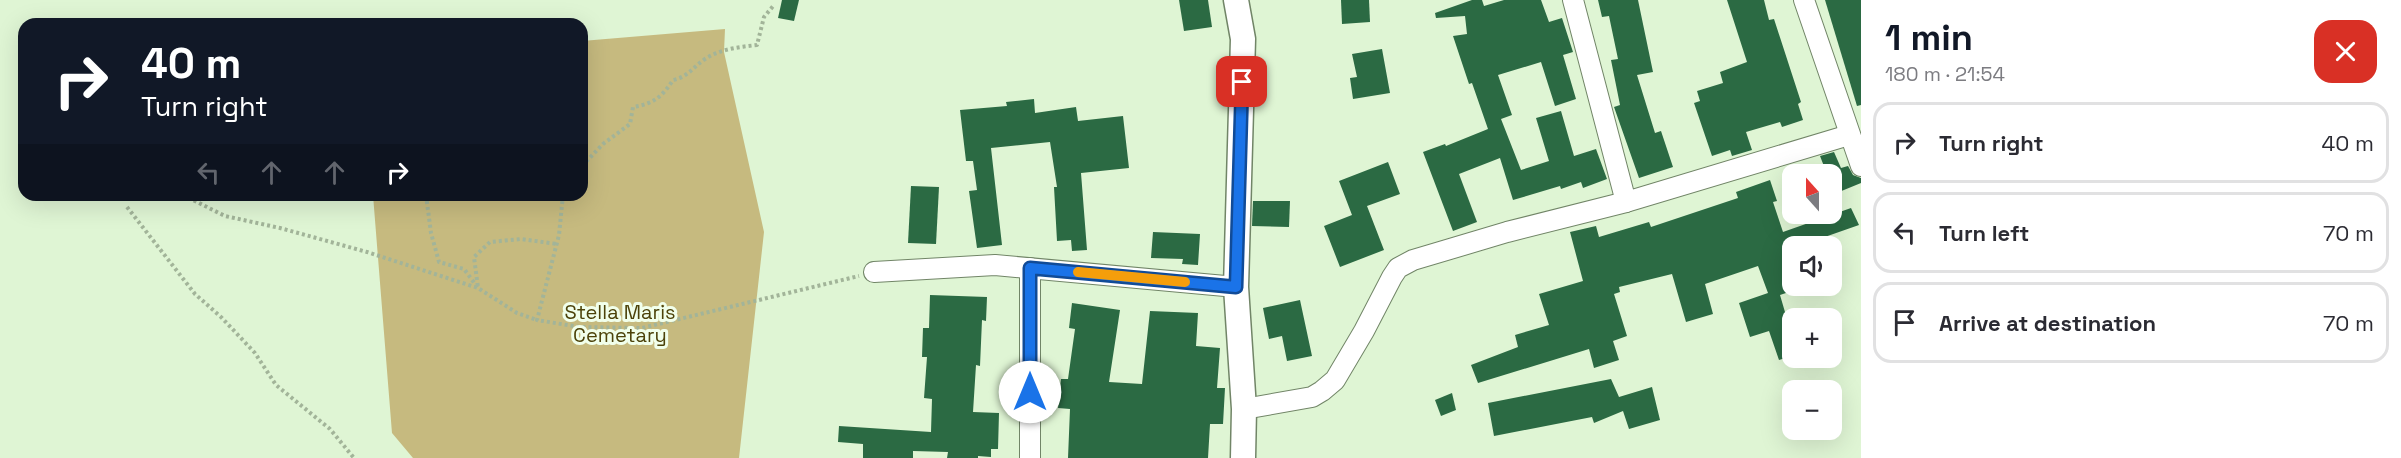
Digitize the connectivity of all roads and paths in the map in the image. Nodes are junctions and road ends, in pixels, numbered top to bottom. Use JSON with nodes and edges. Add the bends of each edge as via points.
{"nodes":[{"id":1,"x":1236,"y":0,"type":"edge"},
{"id":2,"x":1573,"y":0,"type":"edge"},
{"id":3,"x":1804,"y":0,"type":"edge"},
{"id":4,"x":774,"y":5,"type":"dead end"},
{"id":5,"x":1849,"y":135,"type":"junction"},
{"id":6,"x":588,"y":159,"type":"edge"},
{"id":7,"x":1861,"y":166,"type":"edge"},
{"id":8,"x":195,"y":201,"type":"edge"},
{"id":9,"x":427,"y":201,"type":"edge"},
{"id":10,"x":562,"y":201,"type":"edge"},
{"id":11,"x":1626,"y":202,"type":"junction"},
{"id":12,"x":127,"y":207,"type":"dead end"},
{"id":13,"x":557,"y":244,"type":"junction"},
{"id":14,"x":1030,"y":268,"type":"junction"},
{"id":15,"x":874,"y":273,"type":"joint"},
{"id":16,"x":1236,"y":287,"type":"junction"},
{"id":17,"x":478,"y":288,"type":"junction"},
{"id":18,"x":537,"y":320,"type":"junction"},
{"id":19,"x":1244,"y":409,"type":"junction"},
{"id":20,"x":354,"y":458,"type":"edge"},
{"id":21,"x":1030,"y":458,"type":"edge"},
{"id":22,"x":1243,"y":458,"type":"edge"}],
"edges":[{"from":1,"to":16,"type":"street","via":[[1243,66]]},
{"from":2,"to":11,"type":"street"},
{"from":3,"to":5,"type":"street"},
{"from":4,"to":6,"type":"path","via":[[764,17],[757,45],[705,58],[684,77],[673,80],[651,104],[633,107],[630,124]]},
{"from":5,"to":7,"type":"street"},
{"from":5,"to":11,"type":"street"},
{"from":8,"to":17,"type":"path","via":[[225,216],[367,252]]},
{"from":9,"to":17,"type":"path","via":[[439,262],[464,269]]},
{"from":10,"to":13,"type":"path"},
{"from":11,"to":19,"type":"street","via":[[1507,232],[1398,268],[1335,380],[1323,392]]},
{"from":12,"to":20,"type":"path","via":[[195,294],[255,353],[276,385],[330,429]]},
{"from":13,"to":17,"type":"path","via":[[521,239],[490,243],[474,257]]},
{"from":13,"to":18,"type":"path"},
{"from":14,"to":15,"type":"street","via":[[995,265]]},
{"from":14,"to":16,"type":"street"},
{"from":14,"to":21,"type":"street"},
{"from":15,"to":18,"type":"path","via":[[642,327],[579,327]]},
{"from":16,"to":19,"type":"street"},
{"from":17,"to":18,"type":"path","via":[[517,313]]},
{"from":19,"to":22,"type":"street"}]}
